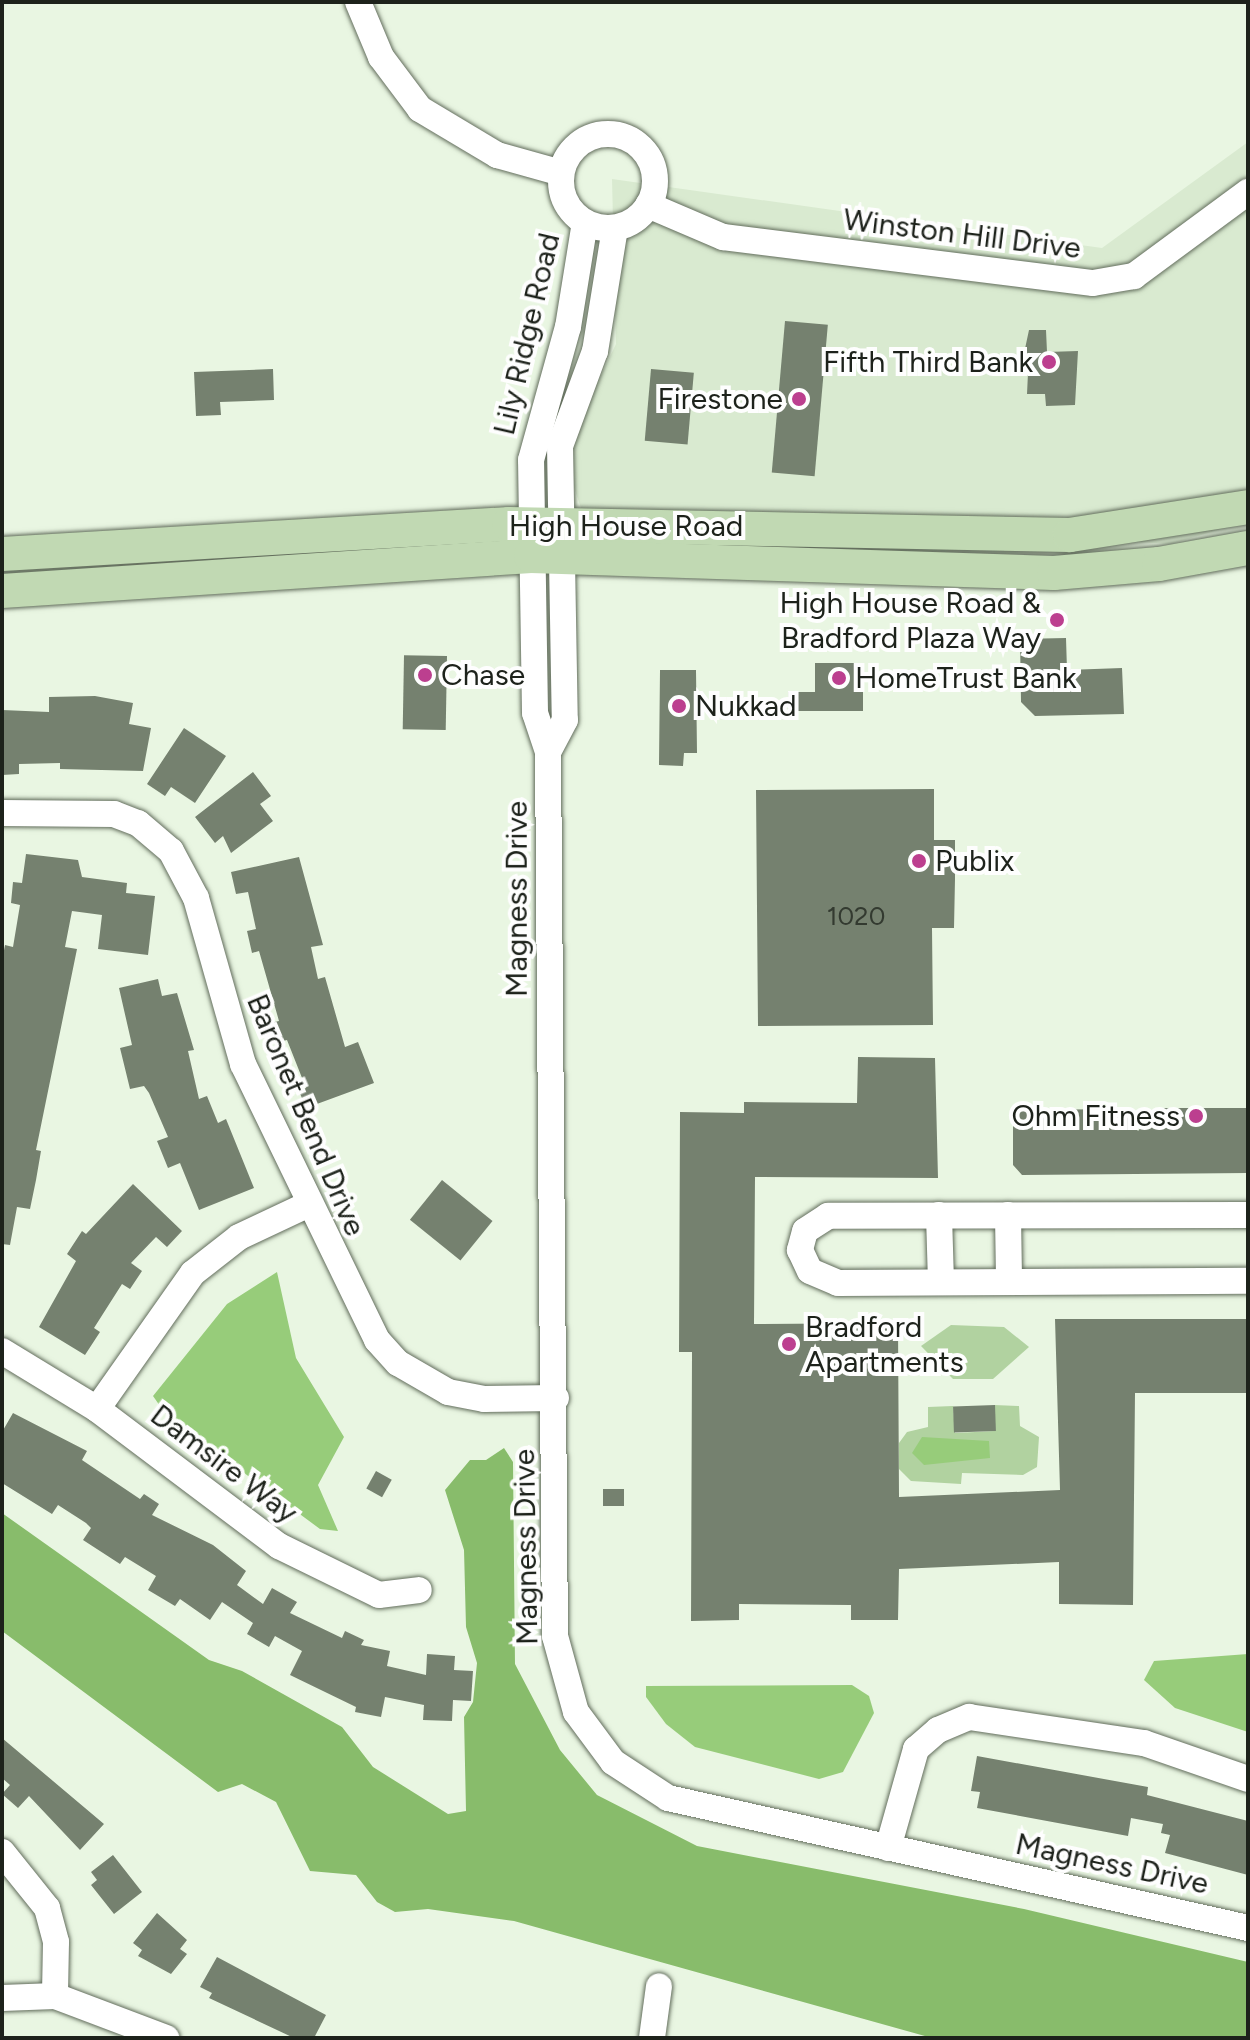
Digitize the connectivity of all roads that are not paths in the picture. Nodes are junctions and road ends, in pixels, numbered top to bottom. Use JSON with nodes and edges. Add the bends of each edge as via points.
{"nodes":[{"id":1,"x":358,"y":2,"type":"edge"},
{"id":2,"x":561,"y":173,"type":"junction"},
{"id":3,"x":1248,"y":192,"type":"edge"},
{"id":4,"x":648,"y":205,"type":"junction"},
{"id":5,"x":585,"y":222,"type":"junction"},
{"id":6,"x":615,"y":228,"type":"junction"},
{"id":7,"x":1248,"y":507,"type":"edge"},
{"id":8,"x":545,"y":540,"type":"junction"},
{"id":9,"x":1248,"y":548,"type":"edge"},
{"id":10,"x":2,"y":554,"type":"edge"},
{"id":11,"x":2,"y":591,"type":"edge"},
{"id":12,"x":2,"y":813,"type":"edge"},
{"id":13,"x":307,"y":1205,"type":"junction"},
{"id":14,"x":939,"y":1215,"type":"junction"},
{"id":15,"x":1008,"y":1215,"type":"junction"},
{"id":16,"x":1248,"y":1215,"type":"edge"},
{"id":17,"x":1248,"y":1281,"type":"edge"},
{"id":18,"x":941,"y":1282,"type":"junction"},
{"id":19,"x":1009,"y":1282,"type":"junction"},
{"id":20,"x":2,"y":1351,"type":"edge"},
{"id":21,"x":556,"y":1398,"type":"junction"},
{"id":22,"x":97,"y":1409,"type":"junction"},
{"id":23,"x":419,"y":1590,"type":"dead end"},
{"id":24,"x":1248,"y":1779,"type":"edge"},
{"id":25,"x":888,"y":1848,"type":"junction"},
{"id":26,"x":2,"y":1852,"type":"edge"},
{"id":27,"x":1248,"y":1928,"type":"edge"},
{"id":28,"x":659,"y":1986,"type":"dead end"},
{"id":29,"x":55,"y":1996,"type":"junction"},
{"id":30,"x":2,"y":1998,"type":"edge"},
{"id":31,"x":166,"y":2038,"type":"edge"},
{"id":32,"x":652,"y":2038,"type":"edge"}],
"edges":[{"from":1,"to":2,"type":"street","via":[[381,57],[420,109],[497,155]]},
{"from":2,"to":4,"type":"street","via":[[581,143],[605,135],[628,139],[653,168]]},
{"from":2,"to":5,"type":"street","via":[[564,199]]},
{"from":3,"to":4,"type":"street","name":"Winston Hill Drive","via":[[1134,276],[1093,283],[723,237]]},
{"from":4,"to":6,"type":"street"},
{"from":5,"to":6,"type":"street"},
{"from":5,"to":8,"type":"street","name":"Lily Ridge Road","via":[[568,327],[533,439]]},
{"from":6,"to":8,"type":"street","name":"Lily Ridge Road","via":[[595,351],[560,446]]},
{"from":7,"to":8,"type":"main road","name":"High House Road","via":[[1070,535]]},
{"from":8,"to":9,"type":"main road","name":"High House Road","via":[[1026,574],[1159,564]]},
{"from":8,"to":10,"type":"main road","name":"High House Road"},
{"from":8,"to":11,"type":"main road","name":"High House Road"},
{"from":8,"to":21,"type":"street","name":"Magness Drive","via":[[535,713],[548,752]]},
{"from":12,"to":13,"type":"street","name":"Baronet Bend Drive","via":[[114,814],[138,823],[171,851],[196,898],[243,1064]]},
{"from":13,"to":21,"type":"street","name":"Baronet Bend Drive","via":[[361,1315],[398,1363],[448,1392],[484,1399]]},
{"from":13,"to":22,"type":"street","via":[[239,1237],[193,1273]]},
{"from":14,"to":15,"type":"street"},
{"from":14,"to":18,"type":"street"},
{"from":14,"to":18,"type":"street","via":[[828,1216],[805,1231],[800,1250],[810,1271],[838,1283]]},
{"from":15,"to":16,"type":"street"},
{"from":15,"to":19,"type":"street"},
{"from":17,"to":19,"type":"street"},
{"from":18,"to":19,"type":"street"},
{"from":20,"to":22,"type":"street","name":"Damsire Way"},
{"from":21,"to":25,"type":"street","name":"Magness Drive","via":[[555,1636],[576,1712],[593,1736],[613,1762],[668,1798]]},
{"from":22,"to":23,"type":"street","name":"Damsire Way","via":[[279,1546],[379,1595]]},
{"from":24,"to":25,"type":"street","via":[[1144,1743],[969,1717],[938,1730],[916,1749]]},
{"from":25,"to":27,"type":"street","name":"Magness Drive"},
{"from":26,"to":29,"type":"street","via":[[47,1908],[56,1942]]},
{"from":28,"to":32,"type":"street"},
{"from":29,"to":30,"type":"street"},
{"from":29,"to":31,"type":"street"}]}
